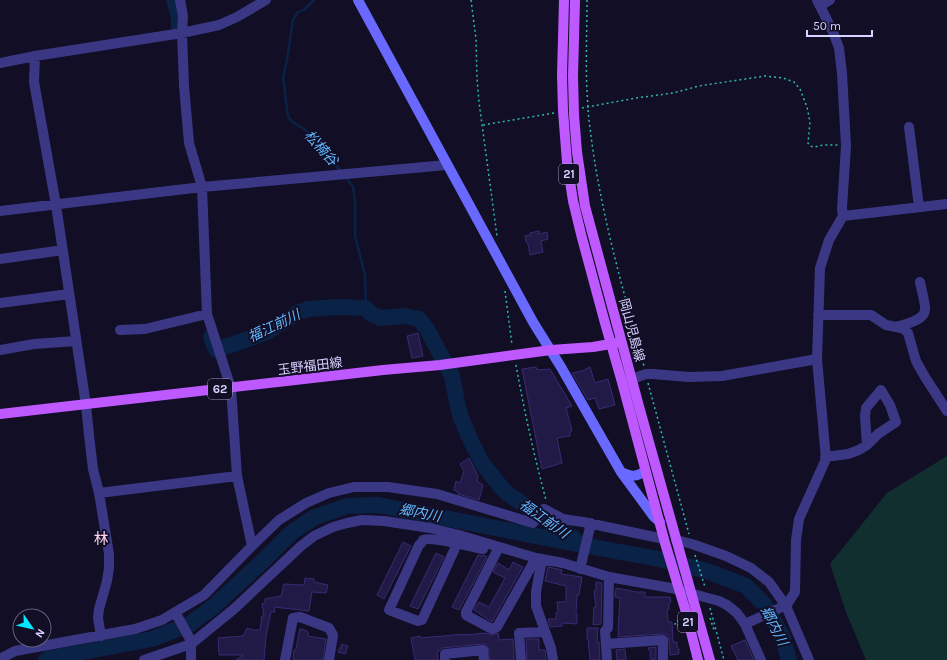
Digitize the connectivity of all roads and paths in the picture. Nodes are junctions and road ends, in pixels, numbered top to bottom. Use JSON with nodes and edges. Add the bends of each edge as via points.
{"nodes":[{"id":1,"x":180,"y":0,"type":"edge"},
{"id":2,"x":266,"y":0,"type":"edge"},
{"id":3,"x":358,"y":0,"type":"edge"},
{"id":4,"x":471,"y":0,"type":"edge"},
{"id":5,"x":564,"y":0,"type":"edge"},
{"id":6,"x":575,"y":0,"type":"edge"},
{"id":7,"x":587,"y":0,"type":"edge"},
{"id":8,"x":830,"y":0,"type":"edge"},
{"id":9,"x":819,"y":3,"type":"edge"},
{"id":10,"x":182,"y":33,"type":"junction"},
{"id":11,"x":35,"y":56,"type":"junction"},
{"id":12,"x":0,"y":63,"type":"edge"},
{"id":13,"x":588,"y":107,"type":"junction"},
{"id":14,"x":573,"y":110,"type":"junction"},
{"id":15,"x":563,"y":112,"type":"junction"},
{"id":16,"x":483,"y":125,"type":"junction"},
{"id":17,"x":909,"y":127,"type":"dead end"},
{"id":18,"x":846,"y":146,"type":"junction"},
{"id":19,"x":447,"y":165,"type":"junction"},
{"id":20,"x":202,"y":187,"type":"junction"},
{"id":21,"x":947,"y":204,"type":"edge"},
{"id":22,"x":56,"y":205,"type":"junction"},
{"id":23,"x":919,"y":208,"type":"junction"},
{"id":24,"x":0,"y":211,"type":"edge"},
{"id":25,"x":843,"y":216,"type":"junction"},
{"id":26,"x":498,"y":237,"type":"dead end"},
{"id":27,"x":611,"y":241,"type":"junction"},
{"id":28,"x":607,"y":242,"type":"dead end"},
{"id":29,"x":62,"y":250,"type":"junction"},
{"id":30,"x":0,"y":259,"type":"edge"},
{"id":31,"x":920,"y":282,"type":"dead end"},
{"id":32,"x":505,"y":290,"type":"dead end"},
{"id":33,"x":69,"y":294,"type":"junction"},
{"id":34,"x":0,"y":303,"type":"edge"},
{"id":35,"x":207,"y":314,"type":"junction"},
{"id":36,"x":818,"y":315,"type":"junction"},
{"id":37,"x":630,"y":316,"type":"junction"},
{"id":38,"x":626,"y":317,"type":"dead end"},
{"id":39,"x":896,"y":327,"type":"junction"},
{"id":40,"x":120,"y":330,"type":"dead end"},
{"id":41,"x":76,"y":341,"type":"junction"},
{"id":42,"x":622,"y":342,"type":"junction"},
{"id":43,"x":610,"y":344,"type":"junction"},
{"id":44,"x":0,"y":350,"type":"edge"},
{"id":45,"x":550,"y":350,"type":"junction"},
{"id":46,"x":513,"y":352,"type":"junction"},
{"id":47,"x":817,"y":359,"type":"junction"},
{"id":48,"x":646,"y":374,"type":"junction"},
{"id":49,"x":632,"y":379,"type":"junction"},
{"id":50,"x":231,"y":388,"type":"junction"},
{"id":51,"x":86,"y":405,"type":"junction"},
{"id":52,"x":640,"y":410,"type":"junction"},
{"id":53,"x":629,"y":411,"type":"junction"},
{"id":54,"x":947,"y":411,"type":"edge"},
{"id":55,"x":0,"y":414,"type":"edge"},
{"id":56,"x":867,"y":445,"type":"junction"},
{"id":57,"x":825,"y":457,"type":"junction"},
{"id":58,"x":645,"y":471,"type":"junction"},
{"id":59,"x":622,"y":472,"type":"junction"},
{"id":60,"x":237,"y":476,"type":"junction"},
{"id":61,"x":99,"y":493,"type":"junction"},
{"id":62,"x":542,"y":514,"type":"junction"},
{"id":63,"x":660,"y":522,"type":"junction"},
{"id":64,"x":591,"y":525,"type":"junction"},
{"id":65,"x":458,"y":539,"type":"junction"},
{"id":66,"x":664,"y":541,"type":"junction"},
{"id":67,"x":677,"y":543,"type":"junction"},
{"id":68,"x":252,"y":546,"type":"junction"},
{"id":69,"x":693,"y":546,"type":"junction"},
{"id":70,"x":498,"y":550,"type":"junction"},
{"id":71,"x":537,"y":560,"type":"junction"},
{"id":72,"x":581,"y":566,"type":"junction"},
{"id":73,"x":609,"y":577,"type":"junction"},
{"id":74,"x":678,"y":587,"type":"junction"},
{"id":75,"x":690,"y":590,"type":"junction"},
{"id":76,"x":706,"y":591,"type":"dead end"},
{"id":77,"x":708,"y":602,"type":"dead end"},
{"id":78,"x":785,"y":606,"type":"junction"},
{"id":79,"x":176,"y":613,"type":"junction"},
{"id":80,"x":710,"y":618,"type":"dead end"},
{"id":81,"x":680,"y":621,"type":"dead end"},
{"id":82,"x":745,"y":624,"type":"junction"},
{"id":83,"x":680,"y":625,"type":"dead end"},
{"id":84,"x":714,"y":630,"type":"dead end"},
{"id":85,"x":545,"y":632,"type":"junction"},
{"id":86,"x":101,"y":636,"type":"junction"},
{"id":87,"x":191,"y":642,"type":"junction"},
{"id":88,"x":606,"y":644,"type":"junction"},
{"id":89,"x":0,"y":659,"type":"edge"},
{"id":90,"x":144,"y":660,"type":"edge"},
{"id":91,"x":191,"y":660,"type":"edge"},
{"id":92,"x":285,"y":660,"type":"edge"},
{"id":93,"x":329,"y":660,"type":"edge"},
{"id":94,"x":445,"y":660,"type":"edge"},
{"id":95,"x":484,"y":660,"type":"edge"},
{"id":96,"x":521,"y":660,"type":"edge"},
{"id":97,"x":553,"y":660,"type":"edge"},
{"id":98,"x":607,"y":660,"type":"edge"},
{"id":99,"x":663,"y":660,"type":"edge"},
{"id":100,"x":698,"y":660,"type":"edge"},
{"id":101,"x":710,"y":660,"type":"edge"},
{"id":102,"x":724,"y":660,"type":"edge"},
{"id":103,"x":761,"y":660,"type":"edge"},
{"id":104,"x":809,"y":660,"type":"edge"}],
"edges":[{"from":1,"to":10,"type":"street","via":[[184,16]]},
{"from":2,"to":10,"type":"street","via":[[219,25]]},
{"from":3,"to":19,"type":"street"},
{"from":4,"to":16,"type":"path"},
{"from":5,"to":15,"type":"main road","name":"岡山児島線","number":"21"},
{"from":6,"to":14,"type":"main road","name":"岡山児島線","number":"21"},
{"from":7,"to":13,"type":"path"},
{"from":8,"to":9,"type":"street"},
{"from":9,"to":18,"type":"street","via":[[839,48]]},
{"from":10,"to":11,"type":"street"},
{"from":10,"to":20,"type":"street","via":[[189,143]]},
{"from":11,"to":12,"type":"street"},
{"from":11,"to":22,"type":"street","via":[[34,82]]},
{"from":13,"to":14,"type":"path"},
{"from":13,"to":18,"type":"path","via":[[673,94],[699,86],[750,78],[783,78],[794,82],[800,89],[810,122],[810,146]]},
{"from":13,"to":27,"type":"path","via":[[594,162]]},
{"from":14,"to":15,"type":"main road"},
{"from":14,"to":42,"type":"main road","name":"岡山児島線","number":"21","via":[[585,206]]},
{"from":15,"to":16,"type":"path"},
{"from":15,"to":43,"type":"main road","name":"岡山児島線","number":"21","via":[[573,201]]},
{"from":16,"to":26,"type":"path"},
{"from":17,"to":23,"type":"street"},
{"from":18,"to":25,"type":"street"},
{"from":19,"to":20,"type":"street"},
{"from":19,"to":45,"type":"street"},
{"from":20,"to":22,"type":"street"},
{"from":20,"to":35,"type":"street"},
{"from":21,"to":23,"type":"street"},
{"from":22,"to":24,"type":"street"},
{"from":22,"to":29,"type":"street"},
{"from":23,"to":25,"type":"street"},
{"from":25,"to":36,"type":"street","via":[[829,240],[820,268]]},
{"from":27,"to":28,"type":"path"},
{"from":27,"to":37,"type":"path"},
{"from":29,"to":30,"type":"street"},
{"from":29,"to":33,"type":"street"},
{"from":31,"to":39,"type":"street","via":[[926,311],[917,321]]},
{"from":32,"to":46,"type":"path"},
{"from":33,"to":34,"type":"street"},
{"from":33,"to":41,"type":"street"},
{"from":35,"to":40,"type":"street","via":[[145,329]]},
{"from":35,"to":50,"type":"street"},
{"from":36,"to":39,"type":"street","via":[[871,315],[886,325]]},
{"from":36,"to":47,"type":"street"},
{"from":37,"to":38,"type":"path"},
{"from":37,"to":48,"type":"path"},
{"from":39,"to":54,"type":"street","via":[[908,333],[916,361]]},
{"from":41,"to":44,"type":"street"},
{"from":41,"to":51,"type":"street"},
{"from":42,"to":43,"type":"main road","name":"玉野福田線","number":"62"},
{"from":42,"to":49,"type":"main road","name":"岡山児島線","number":"21"},
{"from":43,"to":45,"type":"main road","name":"玉野福田線","number":"62"},
{"from":43,"to":53,"type":"main road","name":"岡山児島線","number":"21"},
{"from":45,"to":46,"type":"main road","name":"玉野福田線","number":"62"},
{"from":45,"to":59,"type":"street"},
{"from":46,"to":50,"type":"main road","name":"玉野福田線","number":"62","via":[[440,365]]},
{"from":46,"to":62,"type":"path","via":[[532,445]]},
{"from":47,"to":48,"type":"street","via":[[722,376]]},
{"from":47,"to":57,"type":"street"},
{"from":48,"to":49,"type":"street"},
{"from":48,"to":69,"type":"path"},
{"from":49,"to":52,"type":"main road","name":"岡山児島線","number":"21"},
{"from":50,"to":51,"type":"main road","name":"玉野福田線","number":"62"},
{"from":50,"to":60,"type":"street"},
{"from":51,"to":55,"type":"main road","name":"玉野福田線","number":"62"},
{"from":51,"to":61,"type":"street","via":[[93,469]]},
{"from":52,"to":53,"type":"main road"},
{"from":52,"to":67,"type":"main road","name":"岡山児島線","number":"21"},
{"from":53,"to":58,"type":"main road","name":"岡山児島線","number":"21"},
{"from":56,"to":56,"type":"street","via":[[864,416],[866,408],[881,390],[896,422]]},
{"from":56,"to":57,"type":"street","via":[[848,454]]},
{"from":57,"to":78,"type":"street","via":[[799,519],[795,592]]},
{"from":58,"to":59,"type":"street","via":[[637,476]]},
{"from":58,"to":63,"type":"main road","name":"岡山児島線","number":"21"},
{"from":59,"to":63,"type":"street"},
{"from":60,"to":61,"type":"street"},
{"from":60,"to":68,"type":"street"},
{"from":61,"to":86,"type":"street","via":[[109,554],[107,581],[98,618]]},
{"from":62,"to":64,"type":"street"},
{"from":62,"to":68,"type":"street","via":[[533,523],[437,494],[354,487],[329,493],[306,503],[280,520]]},
{"from":63,"to":66,"type":"main road","name":"岡山児島線","number":"21"},
{"from":64,"to":66,"type":"street"},
{"from":64,"to":72,"type":"street"},
{"from":65,"to":65,"type":"street","via":[[422,620],[418,621],[390,610],[423,540]]},
{"from":65,"to":70,"type":"street"},
{"from":65,"to":87,"type":"street","via":[[430,528],[384,521],[362,520],[333,527],[301,546],[234,609]]},
{"from":66,"to":74,"type":"main road","name":"岡山児島線","number":"21"},
{"from":67,"to":69,"type":"street"},
{"from":67,"to":75,"type":"main road","name":"岡山児島線","number":"21"},
{"from":68,"to":79,"type":"street","via":[[204,594]]},
{"from":69,"to":76,"type":"path"},
{"from":69,"to":78,"type":"street","via":[[726,556],[751,568],[769,582]]},
{"from":70,"to":71,"type":"street"},
{"from":70,"to":71,"type":"street","via":[[466,612],[466,615],[492,629],[497,628]]},
{"from":71,"to":72,"type":"street"},
{"from":71,"to":85,"type":"street","via":[[536,606]]},
{"from":72,"to":73,"type":"street"},
{"from":73,"to":74,"type":"street"},
{"from":73,"to":88,"type":"street"},
{"from":74,"to":75,"type":"street"},
{"from":74,"to":100,"type":"main road","name":"岡山児島線","number":"21"},
{"from":75,"to":82,"type":"street","via":[[727,605]]},
{"from":75,"to":101,"type":"main road","name":"岡山児島線","number":"21"},
{"from":77,"to":102,"type":"path"},
{"from":78,"to":82,"type":"street"},
{"from":78,"to":104,"type":"street"},
{"from":79,"to":86,"type":"street","via":[[135,629]]},
{"from":79,"to":87,"type":"street"},
{"from":80,"to":84,"type":"path"},
{"from":81,"to":83,"type":"path","via":[[676,622],[675,624],[679,625],[679,623],[678,621],[676,622],[675,624],[677,626]]},
{"from":82,"to":103,"type":"street"},
{"from":85,"to":96,"type":"street","via":[[519,633]]},
{"from":85,"to":97,"type":"street"},
{"from":86,"to":89,"type":"street","via":[[15,651]]},
{"from":87,"to":90,"type":"street"},
{"from":87,"to":91,"type":"street"},
{"from":88,"to":98,"type":"street"},
{"from":88,"to":99,"type":"street","via":[[663,640]]},
{"from":92,"to":93,"type":"street","via":[[292,618],[300,617],[329,628],[333,635]]},
{"from":94,"to":95,"type":"street","via":[[445,654],[483,650]]}]}
